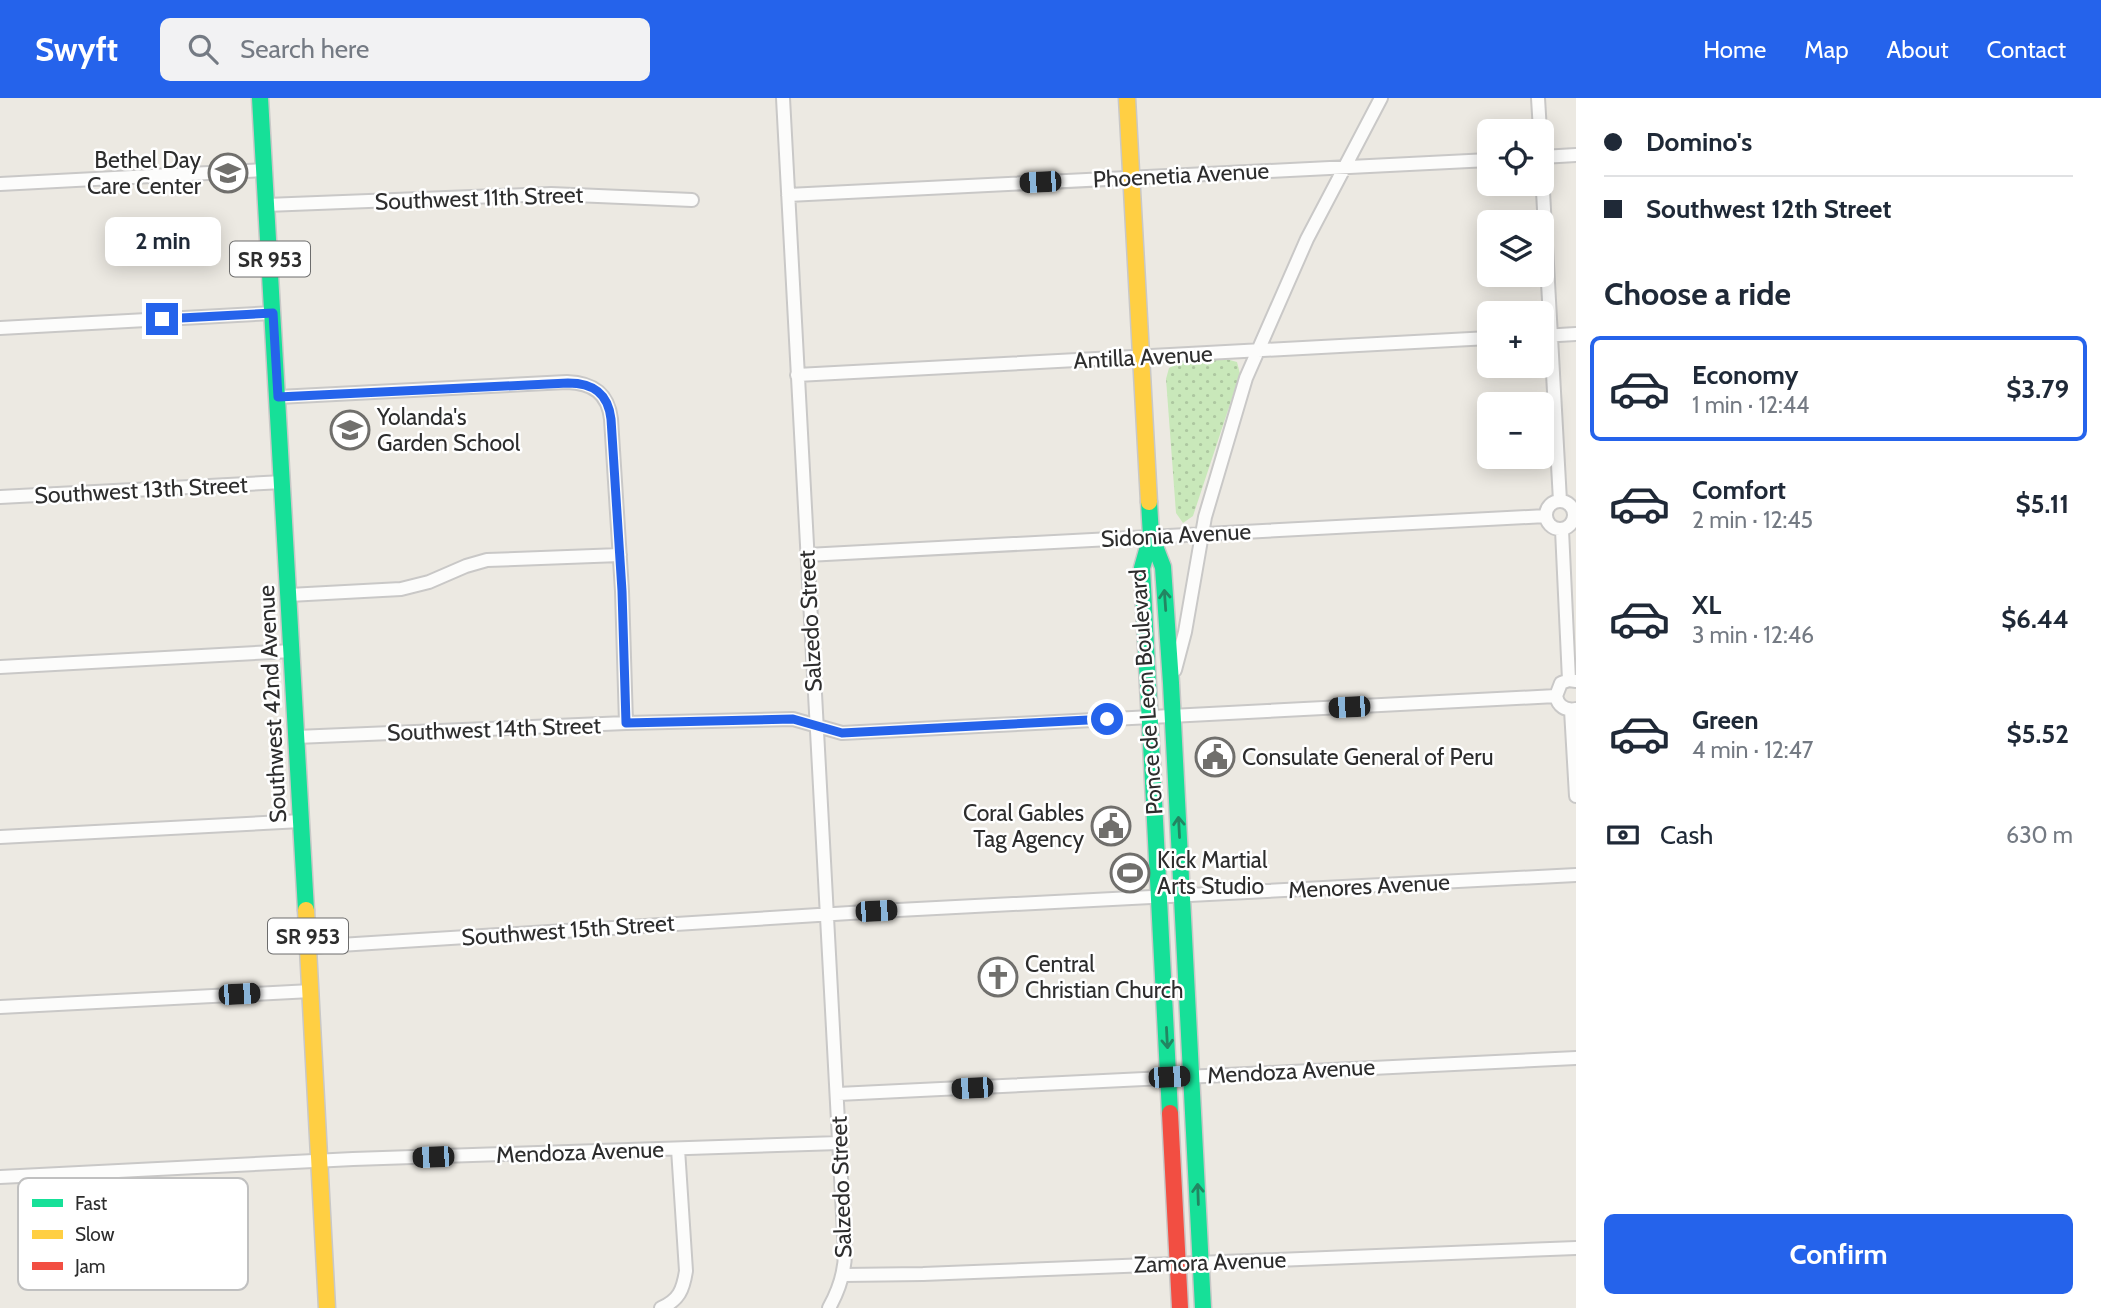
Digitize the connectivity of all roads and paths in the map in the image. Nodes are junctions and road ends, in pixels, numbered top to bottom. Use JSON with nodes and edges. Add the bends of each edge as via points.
{"nodes":[{"id":1,"x":260,"y":98,"type":"edge"},
{"id":2,"x":783,"y":98,"type":"edge"},
{"id":3,"x":1127,"y":98,"type":"edge"},
{"id":4,"x":1381,"y":98,"type":"edge"},
{"id":5,"x":1538,"y":98,"type":"edge"},
{"id":6,"x":1539,"y":119,"type":"edge"},
{"id":7,"x":1576,"y":155,"type":"edge"},
{"id":8,"x":1554,"y":156,"type":"edge"},
{"id":9,"x":1477,"y":160,"type":"edge"},
{"id":10,"x":1345,"y":166,"type":"junction"},
{"id":11,"x":264,"y":170,"type":"junction"},
{"id":12,"x":1131,"y":178,"type":"junction"},
{"id":13,"x":0,"y":184,"type":"edge"},
{"id":14,"x":788,"y":195,"type":"junction"},
{"id":15,"x":1543,"y":196,"type":"edge"},
{"id":16,"x":692,"y":200,"type":"dead end"},
{"id":17,"x":266,"y":205,"type":"junction"},
{"id":18,"x":1545,"y":301,"type":"edge"},
{"id":19,"x":273,"y":313,"type":"junction"},
{"id":20,"x":0,"y":328,"type":"edge"},
{"id":21,"x":1576,"y":334,"type":"edge"},
{"id":22,"x":1554,"y":335,"type":"edge"},
{"id":23,"x":1477,"y":339,"type":"edge"},
{"id":24,"x":1258,"y":351,"type":"junction"},
{"id":25,"x":1140,"y":357,"type":"junction"},
{"id":26,"x":797,"y":375,"type":"junction"},
{"id":27,"x":1550,"y":378,"type":"edge"},
{"id":28,"x":278,"y":397,"type":"junction"},
{"id":29,"x":283,"y":482,"type":"junction"},
{"id":30,"x":0,"y":497,"type":"edge"},
{"id":31,"x":1560,"y":501,"type":"junction"},
{"id":32,"x":1575,"y":515,"type":"edge"},
{"id":33,"x":1546,"y":516,"type":"junction"},
{"id":34,"x":1562,"y":530,"type":"junction"},
{"id":35,"x":1201,"y":534,"type":"junction"},
{"id":36,"x":1151,"y":536,"type":"junction"},
{"id":37,"x":620,"y":555,"type":"junction"},
{"id":38,"x":807,"y":555,"type":"junction"},
{"id":39,"x":289,"y":595,"type":"junction"},
{"id":40,"x":292,"y":652,"type":"junction"},
{"id":41,"x":0,"y":667,"type":"edge"},
{"id":42,"x":1573,"y":681,"type":"edge"},
{"id":43,"x":1171,"y":683,"type":"junction"},
{"id":44,"x":1556,"y":696,"type":"junction"},
{"id":45,"x":1574,"y":709,"type":"edge"},
{"id":46,"x":1173,"y":716,"type":"junction"},
{"id":47,"x":1150,"y":717,"type":"junction"},
{"id":48,"x":626,"y":723,"type":"junction"},
{"id":49,"x":817,"y":726,"type":"junction"},
{"id":50,"x":296,"y":737,"type":"junction"},
{"id":51,"x":1576,"y":796,"type":"edge"},
{"id":52,"x":301,"y":821,"type":"junction"},
{"id":53,"x":0,"y":837,"type":"edge"},
{"id":54,"x":1576,"y":875,"type":"edge"},
{"id":55,"x":1182,"y":895,"type":"junction"},
{"id":56,"x":1159,"y":897,"type":"junction"},
{"id":57,"x":827,"y":914,"type":"junction"},
{"id":58,"x":308,"y":947,"type":"junction"},
{"id":59,"x":311,"y":991,"type":"junction"},
{"id":60,"x":0,"y":1007,"type":"edge"},
{"id":61,"x":1576,"y":1058,"type":"edge"},
{"id":62,"x":1193,"y":1076,"type":"junction"},
{"id":63,"x":1169,"y":1077,"type":"junction"},
{"id":64,"x":838,"y":1094,"type":"junction"},
{"id":65,"x":839,"y":1143,"type":"junction"},
{"id":66,"x":678,"y":1149,"type":"junction"},
{"id":67,"x":320,"y":1161,"type":"junction"},
{"id":68,"x":0,"y":1177,"type":"edge"},
{"id":69,"x":1576,"y":1248,"type":"edge"},
{"id":70,"x":1201,"y":1262,"type":"junction"},
{"id":71,"x":1178,"y":1263,"type":"junction"},
{"id":72,"x":844,"y":1275,"type":"junction"},
{"id":73,"x":327,"y":1308,"type":"edge"},
{"id":74,"x":661,"y":1308,"type":"edge"},
{"id":75,"x":829,"y":1308,"type":"edge"},
{"id":76,"x":1180,"y":1308,"type":"edge"},
{"id":77,"x":1203,"y":1308,"type":"edge"}],
"edges":[{"from":1,"to":11,"type":"street","name":"Southwest 42nd Avenue","number":"SR 953"},
{"from":2,"to":14,"type":"street","name":"Salzedo Street"},
{"from":3,"to":12,"type":"street","name":"Ponce de Leon Boulevard"},
{"from":4,"to":10,"type":"street"},
{"from":5,"to":6,"type":"street"},
{"from":7,"to":8,"type":"street"},
{"from":9,"to":10,"type":"street","name":"Phoenetia Avenue"},
{"from":10,"to":12,"type":"street","name":"Phoenetia Avenue"},
{"from":10,"to":24,"type":"street"},
{"from":11,"to":13,"type":"street"},
{"from":11,"to":17,"type":"street","name":"Southwest 42nd Avenue","number":"SR 953"},
{"from":12,"to":14,"type":"street","name":"Phoenetia Avenue"},
{"from":12,"to":25,"type":"street","name":"Ponce de Leon Boulevard"},
{"from":14,"to":26,"type":"street","name":"Salzedo Street"},
{"from":15,"to":18,"type":"street"},
{"from":16,"to":17,"type":"street","name":"Southwest 11th Street","via":[[551,194]]},
{"from":17,"to":19,"type":"street","name":"Southwest 42nd Avenue","number":"SR 953"},
{"from":19,"to":20,"type":"street"},
{"from":19,"to":28,"type":"street","name":"Southwest 42nd Avenue","number":"SR 953"},
{"from":21,"to":22,"type":"street"},
{"from":23,"to":24,"type":"street","name":"Antilla Avenue"},
{"from":24,"to":25,"type":"street","name":"Antilla Avenue"},
{"from":24,"to":35,"type":"street"},
{"from":25,"to":26,"type":"street","name":"Antilla Avenue"},
{"from":25,"to":36,"type":"street","name":"Ponce de Leon Boulevard"},
{"from":26,"to":38,"type":"street","name":"Salzedo Street"},
{"from":27,"to":31,"type":"street"},
{"from":28,"to":29,"type":"street","name":"Southwest 42nd Avenue","number":"SR 953"},
{"from":28,"to":37,"type":"street","via":[[584,384],[608,403]]},
{"from":29,"to":30,"type":"street","name":"Southwest 13th Street"},
{"from":29,"to":39,"type":"street","name":"Southwest 42nd Avenue","number":"SR 953"},
{"from":31,"to":32,"type":"street","via":[[1571,506]]},
{"from":31,"to":33,"type":"street","via":[[1548,508]]},
{"from":32,"to":34,"type":"street"},
{"from":33,"to":34,"type":"street","via":[[1553,528]]},
{"from":33,"to":35,"type":"street","name":"Sidonia Avenue"},
{"from":34,"to":42,"type":"street"},
{"from":35,"to":36,"type":"street","name":"Sidonia Avenue"},
{"from":35,"to":43,"type":"street","via":[[1185,632]]},
{"from":36,"to":38,"type":"street","name":"Sidonia Avenue"},
{"from":43,"to":36,"type":"street","name":"Ponce de Leon Boulevard","one_way":true,"via":[[1163,567]]},
{"from":36,"to":47,"type":"street","name":"Ponce de Leon Boulevard","via":[[1142,568]]},
{"from":37,"to":39,"type":"street","via":[[487,560],[401,589]]},
{"from":37,"to":48,"type":"street"},
{"from":38,"to":49,"type":"street","name":"Salzedo Street"},
{"from":39,"to":40,"type":"street","name":"Southwest 42nd Avenue","number":"SR 953"},
{"from":40,"to":41,"type":"street"},
{"from":40,"to":50,"type":"street","name":"Southwest 42nd Avenue","number":"SR 953"},
{"from":42,"to":44,"type":"street","via":[[1558,687]]},
{"from":43,"to":46,"type":"street","name":"Ponce de Leon Boulevard"},
{"from":44,"to":45,"type":"street","via":[[1559,705]]},
{"from":44,"to":46,"type":"street","name":"Southwest 14th Street"},
{"from":45,"to":51,"type":"street"},
{"from":46,"to":47,"type":"street","name":"Southwest 14th Street"},
{"from":55,"to":46,"type":"street","name":"Ponce de Leon Boulevard","one_way":true},
{"from":47,"to":49,"type":"street","name":"Southwest 14th Street","via":[[842,733]]},
{"from":47,"to":56,"type":"street","name":"Ponce de Leon Boulevard"},
{"from":48,"to":49,"type":"street","name":"Southwest 14th Street","via":[[793,719]]},
{"from":48,"to":50,"type":"street","name":"Southwest 14th Street"},
{"from":49,"to":57,"type":"street","name":"Salzedo Street"},
{"from":50,"to":52,"type":"street","name":"Southwest 42nd Avenue","number":"SR 953"},
{"from":52,"to":53,"type":"street"},
{"from":52,"to":58,"type":"street","name":"Southwest 42nd Avenue","number":"SR 953"},
{"from":54,"to":55,"type":"street","name":"Menores Avenue"},
{"from":55,"to":56,"type":"street","name":"Menores Avenue"},
{"from":55,"to":62,"type":"street","name":"Ponce de Leon Boulevard"},
{"from":56,"to":57,"type":"street","name":"Menores Avenue"},
{"from":56,"to":63,"type":"street","name":"Ponce de Leon Boulevard","one_way":true},
{"from":57,"to":58,"type":"street","name":"Southwest 15th Street"},
{"from":57,"to":64,"type":"street","name":"Salzedo Street"},
{"from":58,"to":59,"type":"street","name":"Southwest 42nd Avenue","number":"SR 953"},
{"from":59,"to":60,"type":"street"},
{"from":59,"to":67,"type":"street","name":"Southwest 42nd Avenue","number":"SR 953"},
{"from":61,"to":62,"type":"street","name":"Mendoza Avenue"},
{"from":62,"to":63,"type":"street","name":"Mendoza Avenue"},
{"from":70,"to":62,"type":"street","name":"Ponce de Leon Boulevard","one_way":true},
{"from":63,"to":64,"type":"street","name":"Mendoza Avenue"},
{"from":63,"to":71,"type":"street","name":"Ponce de Leon Boulevard"},
{"from":64,"to":65,"type":"street","name":"Salzedo Street"},
{"from":65,"to":66,"type":"street","name":"Mendoza Avenue"},
{"from":65,"to":72,"type":"street","name":"Salzedo Street"},
{"from":66,"to":67,"type":"street","name":"Mendoza Avenue"},
{"from":66,"to":74,"type":"street","via":[[685,1271],[678,1298]]},
{"from":67,"to":68,"type":"street","name":"Mendoza Avenue"},
{"from":67,"to":73,"type":"street","name":"Southwest 42nd Avenue","number":"SR 953"},
{"from":69,"to":70,"type":"street","name":"Zamora Avenue"},
{"from":70,"to":71,"type":"street","name":"Zamora Avenue"},
{"from":70,"to":77,"type":"street","name":"Ponce de Leon Boulevard"},
{"from":71,"to":72,"type":"street","name":"Zamora Avenue"},
{"from":71,"to":76,"type":"street","name":"Ponce de Leon Boulevard"},
{"from":72,"to":75,"type":"street","name":"Salzedo Street"}]}
